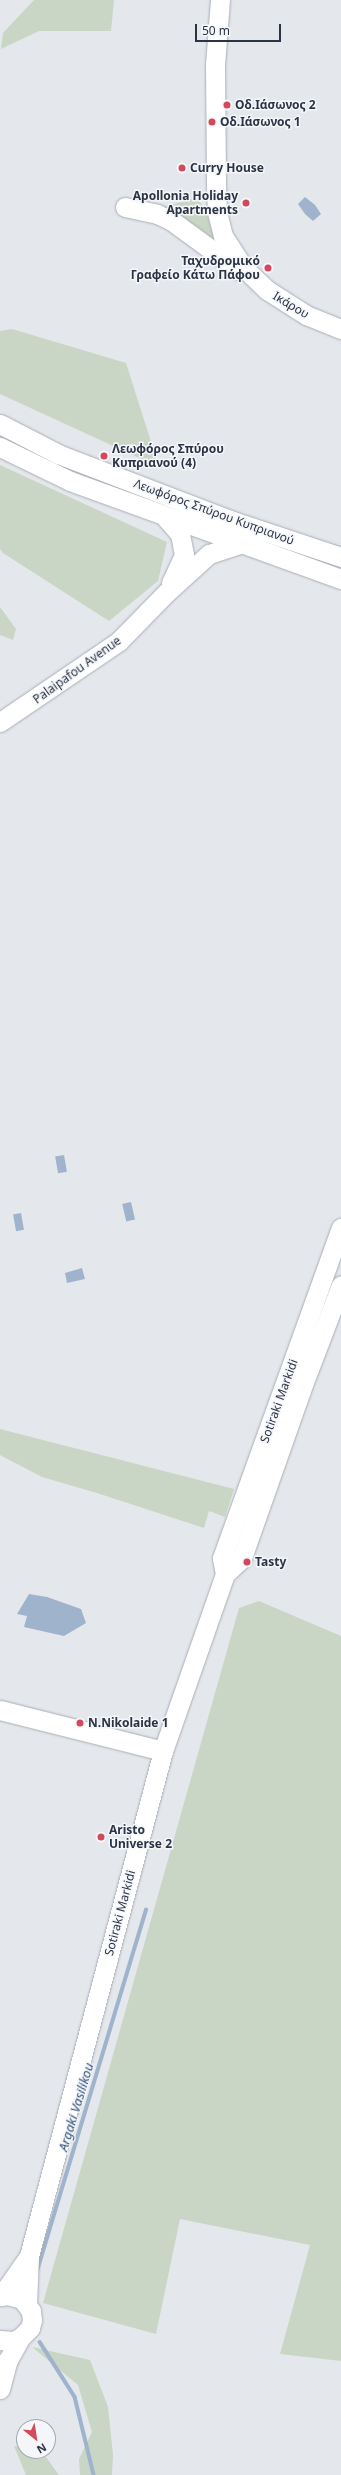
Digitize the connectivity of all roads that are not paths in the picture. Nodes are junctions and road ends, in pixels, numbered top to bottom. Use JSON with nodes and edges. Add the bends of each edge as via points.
{"nodes":[{"id":1,"x":220,"y":0,"type":"edge"},
{"id":2,"x":125,"y":207,"type":"dead end"},
{"id":3,"x":257,"y":282,"type":"junction"},
{"id":4,"x":341,"y":329,"type":"edge"},
{"id":5,"x":0,"y":424,"type":"edge"},
{"id":6,"x":0,"y":447,"type":"edge"},
{"id":7,"x":166,"y":518,"type":"junction"},
{"id":8,"x":240,"y":544,"type":"junction"},
{"id":9,"x":341,"y":557,"type":"edge"},
{"id":10,"x":341,"y":579,"type":"edge"},
{"id":11,"x":166,"y":593,"type":"junction"},
{"id":12,"x":0,"y":722,"type":"edge"},
{"id":13,"x":341,"y":1228,"type":"edge"},
{"id":14,"x":341,"y":1285,"type":"edge"},
{"id":15,"x":225,"y":1574,"type":"junction"},
{"id":16,"x":0,"y":1710,"type":"edge"},
{"id":17,"x":163,"y":1751,"type":"junction"},
{"id":18,"x":29,"y":2256,"type":"junction"},
{"id":19,"x":0,"y":2296,"type":"edge"},
{"id":20,"x":27,"y":2304,"type":"junction"},
{"id":21,"x":20,"y":2338,"type":"junction"},
{"id":22,"x":0,"y":2340,"type":"edge"},
{"id":23,"x":0,"y":2390,"type":"edge"}],
"edges":[{"from":1,"to":3,"type":"street","name":"Ικάρου","via":[[215,65],[217,212],[223,236],[232,253]]},
{"from":2,"to":3,"type":"street","via":[[157,214],[172,221]]},
{"from":3,"to":4,"type":"street","name":"Ικάρου","via":[[306,315]]},
{"from":5,"to":9,"type":"street","name":"Λεωφόρος Σπύρου Κυπριανού","via":[[58,454],[230,520]]},
{"from":6,"to":7,"type":"street","name":"Λεωφόρος Σπύρου Κυπριανού","via":[[70,481]]},
{"from":7,"to":8,"type":"street","name":"Λεωφόρος Σπύρου Κυπριανού"},
{"from":7,"to":11,"type":"street","name":"Palaipafou Avenue","via":[[180,534],[184,554]]},
{"from":8,"to":10,"type":"street","name":"Λεωφόρος Σπύρου Κυπριανού"},
{"from":8,"to":11,"type":"street","name":"Palaipafou Avenue","via":[[209,554]]},
{"from":11,"to":12,"type":"street","name":"Palaipafou Avenue","via":[[119,641]]},
{"from":13,"to":15,"type":"street","name":"Sotiraki Markidi","via":[[222,1558]]},
{"from":14,"to":15,"type":"street","name":"Sotiraki Markidi","via":[[242,1558]]},
{"from":15,"to":17,"type":"street","name":"Sotiraki Markidi"},
{"from":16,"to":17,"type":"street"},
{"from":17,"to":18,"type":"street","name":"Sotiraki Markidi"},
{"from":18,"to":19,"type":"street","name":"Sotiraki Markidi"},
{"from":18,"to":20,"type":"street","name":"Sotiraki Markidi"},
{"from":19,"to":20,"type":"street","via":[[15,2296]]},
{"from":20,"to":21,"type":"street","name":"Sotiraki Markidi","via":[[32,2320],[30,2328]]},
{"from":21,"to":22,"type":"street","via":[[13,2341]]},
{"from":21,"to":23,"type":"street","via":[[8,2360]]}]}
